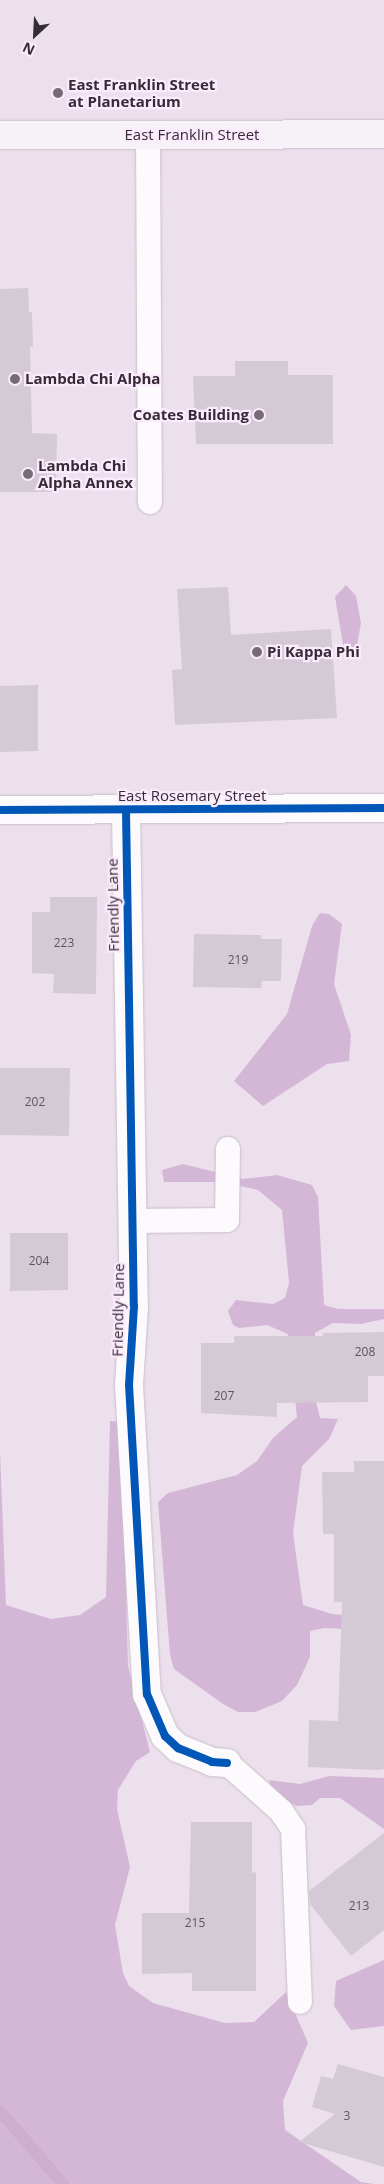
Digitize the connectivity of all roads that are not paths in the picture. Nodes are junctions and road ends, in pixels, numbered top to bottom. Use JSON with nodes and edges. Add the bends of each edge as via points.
{"nodes":[{"id":1,"x":384,"y":134,"type":"edge"},
{"id":2,"x":0,"y":135,"type":"edge"},
{"id":3,"x":148,"y":135,"type":"junction"},
{"id":4,"x":150,"y":502,"type":"dead end"},
{"id":5,"x":384,"y":808,"type":"edge"},
{"id":6,"x":0,"y":810,"type":"edge"},
{"id":7,"x":126,"y":810,"type":"junction"},
{"id":8,"x":228,"y":1149,"type":"dead end"},
{"id":9,"x":132,"y":1221,"type":"junction"},
{"id":10,"x":227,"y":1763,"type":"joint"},
{"id":11,"x":300,"y":2002,"type":"dead end"}],
"edges":[{"from":1,"to":3,"type":"main road","name":"East Franklin Street"},
{"from":2,"to":3,"type":"main road","name":"East Franklin Street"},
{"from":3,"to":4,"type":"lane"},
{"from":5,"to":7,"type":"street","name":"East Rosemary Street"},
{"from":6,"to":7,"type":"street","name":"East Rosemary Street"},
{"from":7,"to":9,"type":"street","name":"Friendly Lane"},
{"from":8,"to":9,"type":"lane","via":[[227,1220]]},
{"from":9,"to":10,"type":"street","name":"Friendly Lane","via":[[134,1306],[129,1385],[147,1694],[165,1736],[178,1748],[203,1759]]},
{"from":10,"to":11,"type":"lane","via":[[280,1811],[293,1829]]}]}
